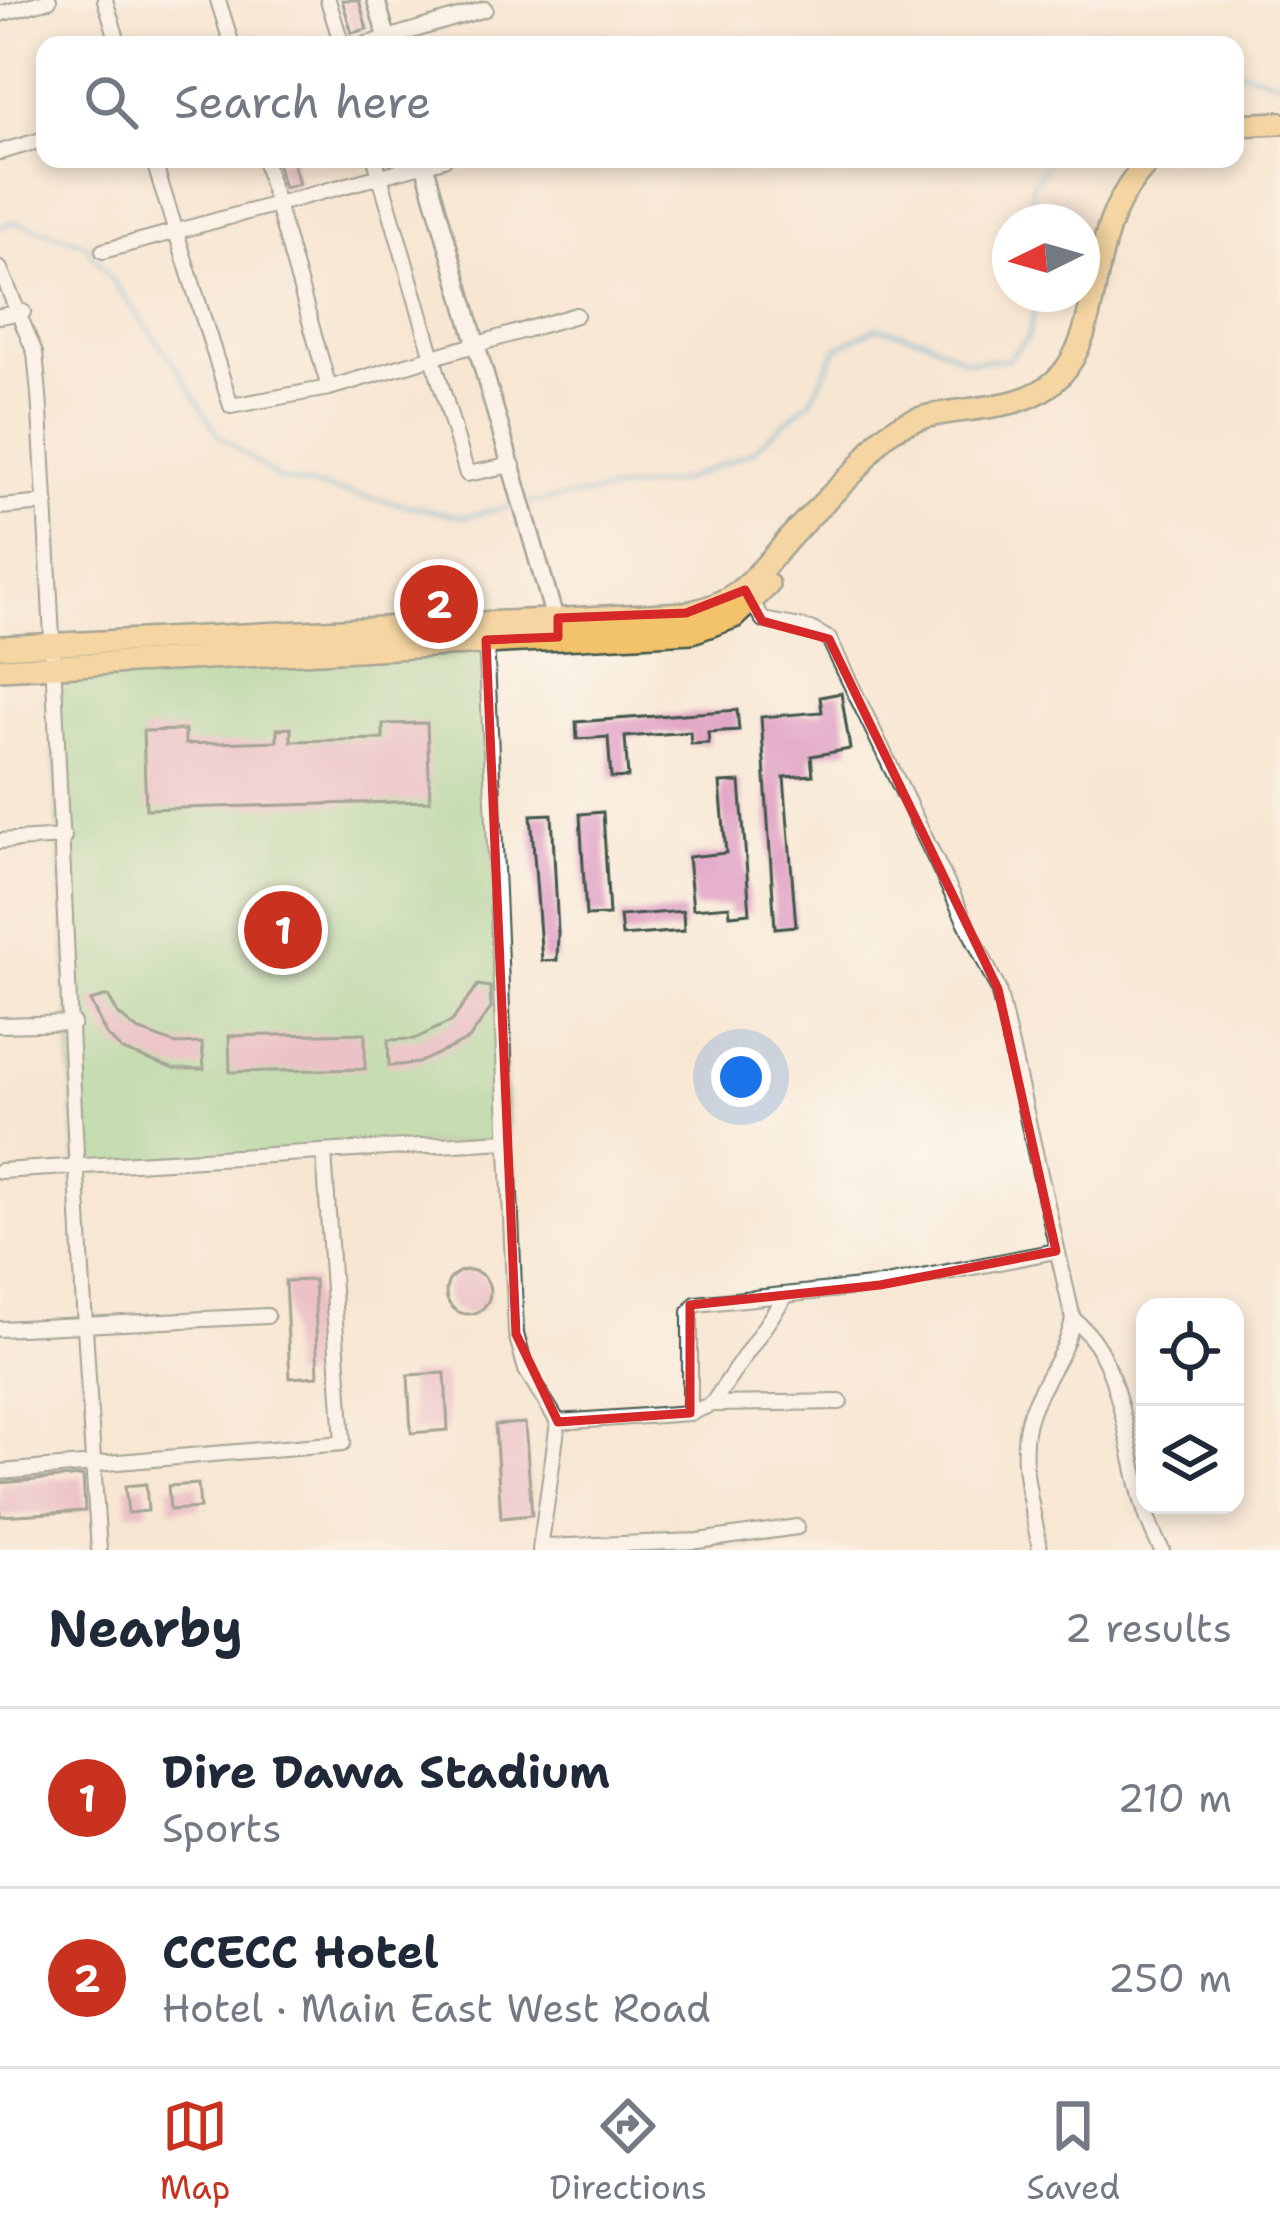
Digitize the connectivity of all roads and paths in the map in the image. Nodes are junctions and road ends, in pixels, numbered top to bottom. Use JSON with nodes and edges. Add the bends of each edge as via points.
{"nodes":[{"id":1,"x":49,"y":0,"type":"edge"},
{"id":2,"x":105,"y":0,"type":"edge"},
{"id":3,"x":218,"y":0,"type":"edge"},
{"id":4,"x":328,"y":0,"type":"edge"},
{"id":5,"x":376,"y":0,"type":"edge"},
{"id":6,"x":485,"y":9,"type":"dead end"},
{"id":7,"x":0,"y":14,"type":"edge"},
{"id":8,"x":116,"y":36,"type":"edge"},
{"id":9,"x":229,"y":36,"type":"edge"},
{"id":10,"x":339,"y":36,"type":"edge"},
{"id":11,"x":386,"y":36,"type":"edge"},
{"id":12,"x":406,"y":36,"type":"edge"},
{"id":13,"x":1280,"y":123,"type":"edge"},
{"id":14,"x":1244,"y":125,"type":"edge"},
{"id":15,"x":36,"y":142,"type":"edge"},
{"id":16,"x":0,"y":152,"type":"edge"},
{"id":17,"x":156,"y":168,"type":"edge"},
{"id":18,"x":267,"y":168,"type":"edge"},
{"id":19,"x":378,"y":168,"type":"edge"},
{"id":20,"x":406,"y":168,"type":"edge"},
{"id":21,"x":426,"y":168,"type":"edge"},
{"id":22,"x":1144,"y":168,"type":"edge"},
{"id":23,"x":380,"y":177,"type":"junction"},
{"id":24,"x":277,"y":205,"type":"junction"},
{"id":25,"x":176,"y":234,"type":"junction"},
{"id":26,"x":103,"y":250,"type":"dead end"},
{"id":27,"x":0,"y":269,"type":"edge"},
{"id":28,"x":22,"y":312,"type":"junction"},
{"id":29,"x":577,"y":315,"type":"dead end"},
{"id":30,"x":0,"y":316,"type":"edge"},
{"id":31,"x":478,"y":346,"type":"junction"},
{"id":32,"x":434,"y":360,"type":"junction"},
{"id":33,"x":328,"y":388,"type":"junction"},
{"id":34,"x":513,"y":465,"type":"junction"},
{"id":35,"x":46,"y":503,"type":"junction"},
{"id":36,"x":0,"y":507,"type":"edge"},
{"id":37,"x":748,"y":597,"type":"junction"},
{"id":38,"x":558,"y":627,"type":"junction"},
{"id":39,"x":486,"y":630,"type":"junction"},
{"id":40,"x":0,"y":647,"type":"edge"},
{"id":41,"x":49,"y":655,"type":"junction"},
{"id":42,"x":0,"y":669,"type":"edge"},
{"id":43,"x":64,"y":838,"type":"junction"},
{"id":44,"x":0,"y":841,"type":"edge"},
{"id":45,"x":73,"y":1023,"type":"junction"},
{"id":46,"x":0,"y":1025,"type":"edge"},
{"id":47,"x":506,"y":1141,"type":"junction"},
{"id":48,"x":323,"y":1152,"type":"junction"},
{"id":49,"x":76,"y":1168,"type":"junction"},
{"id":50,"x":0,"y":1171,"type":"edge"},
{"id":51,"x":1056,"y":1250,"type":"junction"},
{"id":52,"x":786,"y":1295,"type":"junction"},
{"id":53,"x":267,"y":1316,"type":"dead end"},
{"id":54,"x":1073,"y":1319,"type":"junction"},
{"id":55,"x":81,"y":1322,"type":"junction"},
{"id":56,"x":0,"y":1329,"type":"edge"},
{"id":57,"x":840,"y":1402,"type":"dead end"},
{"id":58,"x":712,"y":1404,"type":"junction"},
{"id":59,"x":690,"y":1413,"type":"junction"},
{"id":60,"x":558,"y":1422,"type":"junction"},
{"id":61,"x":93,"y":1468,"type":"junction"},
{"id":62,"x":0,"y":1472,"type":"edge"},
{"id":63,"x":796,"y":1527,"type":"dead end"},
{"id":64,"x":699,"y":1546,"type":"edge"},
{"id":65,"x":541,"y":1548,"type":"edge"},
{"id":66,"x":99,"y":1550,"type":"edge"},
{"id":67,"x":1040,"y":1550,"type":"edge"},
{"id":68,"x":1162,"y":1550,"type":"edge"}],
"edges":[{"from":1,"to":7,"type":"street"},
{"from":2,"to":8,"type":"street"},
{"from":3,"to":9,"type":"street"},
{"from":4,"to":10,"type":"street"},
{"from":5,"to":11,"type":"street"},
{"from":6,"to":12,"type":"street"},
{"from":13,"to":14,"type":"main road"},
{"from":15,"to":16,"type":"street"},
{"from":17,"to":25,"type":"street"},
{"from":18,"to":24,"type":"street"},
{"from":19,"to":23,"type":"street"},
{"from":20,"to":23,"type":"street"},
{"from":21,"to":31,"type":"street"},
{"from":22,"to":37,"type":"main road","via":[[1120,195],[1078,346],[1060,376],[1006,404],[943,410],[896,428],[810,516],[778,573]]},
{"from":23,"to":24,"type":"street"},
{"from":23,"to":32,"type":"street"},
{"from":24,"to":25,"type":"street"},
{"from":24,"to":33,"type":"street"},
{"from":25,"to":26,"type":"street"},
{"from":25,"to":33,"type":"street","via":[[226,401],[240,407]]},
{"from":27,"to":28,"type":"street"},
{"from":28,"to":30,"type":"street"},
{"from":28,"to":35,"type":"street","via":[[35,353]]},
{"from":29,"to":31,"type":"street"},
{"from":31,"to":32,"type":"street"},
{"from":31,"to":34,"type":"street"},
{"from":32,"to":33,"type":"street"},
{"from":32,"to":34,"type":"street","via":[[467,474]]},
{"from":34,"to":38,"type":"street"},
{"from":35,"to":36,"type":"street"},
{"from":35,"to":41,"type":"street"},
{"from":37,"to":38,"type":"main road","via":[[706,630]]},
{"from":37,"to":51,"type":"street","via":[[763,620],[829,639],[986,961]]},
{"from":38,"to":39,"type":"main road"},
{"from":39,"to":41,"type":"main road"},
{"from":39,"to":47,"type":"street"},
{"from":40,"to":41,"type":"main road"},
{"from":41,"to":42,"type":"main road"},
{"from":41,"to":43,"type":"street"},
{"from":43,"to":44,"type":"street"},
{"from":43,"to":45,"type":"street"},
{"from":45,"to":46,"type":"street"},
{"from":45,"to":49,"type":"street"},
{"from":47,"to":48,"type":"street"},
{"from":47,"to":60,"type":"street","via":[[516,1334],[526,1370]]},
{"from":48,"to":49,"type":"street"},
{"from":48,"to":61,"type":"street","via":[[343,1444]]},
{"from":49,"to":50,"type":"street"},
{"from":49,"to":55,"type":"street"},
{"from":51,"to":52,"type":"street","via":[[968,1271]]},
{"from":51,"to":54,"type":"street"},
{"from":52,"to":58,"type":"street"},
{"from":52,"to":59,"type":"street","via":[[691,1306]]},
{"from":53,"to":55,"type":"street"},
{"from":54,"to":67,"type":"street","via":[[1025,1432]]},
{"from":54,"to":68,"type":"street","via":[[1102,1349],[1143,1513]]},
{"from":55,"to":56,"type":"street"},
{"from":55,"to":61,"type":"street"},
{"from":57,"to":58,"type":"street"},
{"from":58,"to":59,"type":"street"},
{"from":59,"to":60,"type":"street"},
{"from":60,"to":65,"type":"street"},
{"from":61,"to":62,"type":"street"},
{"from":61,"to":66,"type":"street"},
{"from":63,"to":64,"type":"street"},
{"from":64,"to":65,"type":"street"}]}
